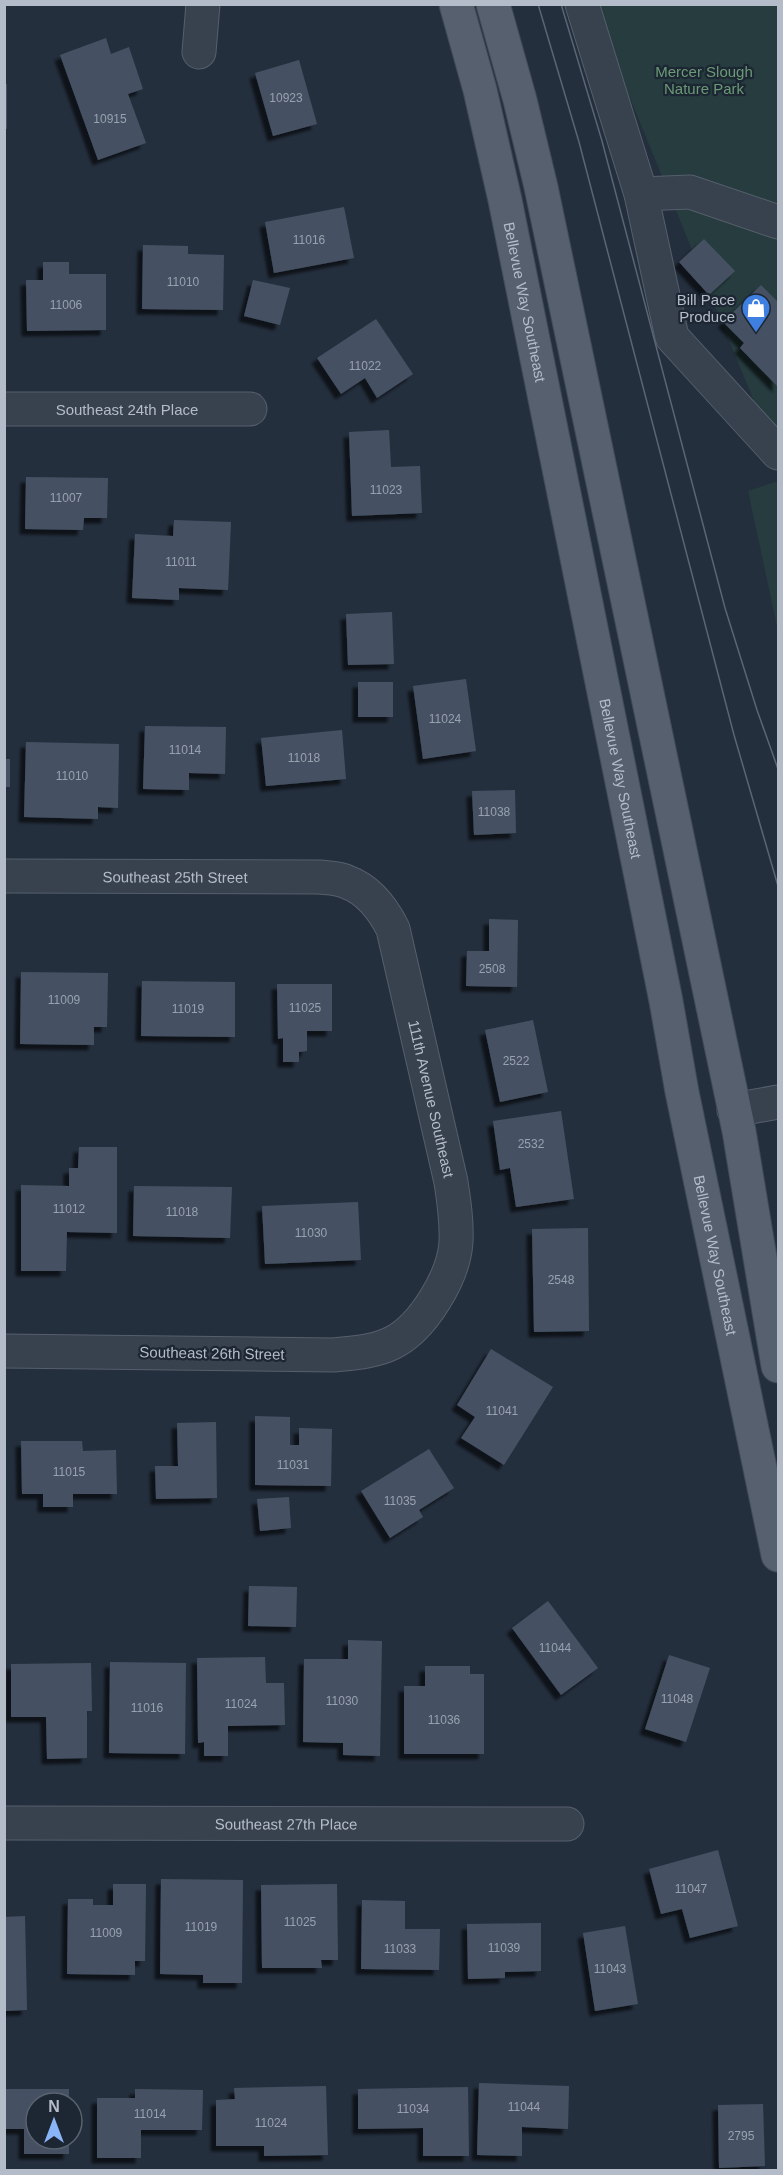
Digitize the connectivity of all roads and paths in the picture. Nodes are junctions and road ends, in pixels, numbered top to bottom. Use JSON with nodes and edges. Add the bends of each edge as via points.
{"nodes":[{"id":1,"x":203,"y":4,"type":"edge"},
{"id":2,"x":456,"y":4,"type":"edge"},
{"id":3,"x":493,"y":4,"type":"edge"},
{"id":4,"x":582,"y":4,"type":"edge"},
{"id":5,"x":199,"y":52,"type":"dead end"},
{"id":6,"x":641,"y":194,"type":"junction"},
{"id":7,"x":778,"y":222,"type":"edge"},
{"id":8,"x":4,"y":409,"type":"edge"},
{"id":9,"x":250,"y":410,"type":"dead end"},
{"id":10,"x":778,"y":453,"type":"edge"},
{"id":11,"x":4,"y":876,"type":"edge"},
{"id":12,"x":346,"y":881,"type":"joint"},
{"id":13,"x":666,"y":1001,"type":"junction"},
{"id":14,"x":778,"y":1102,"type":"edge"},
{"id":15,"x":734,"y":1110,"type":"junction"},
{"id":16,"x":414,"y":1328,"type":"joint"},
{"id":17,"x":4,"y":1351,"type":"edge"},
{"id":18,"x":778,"y":1366,"type":"edge"},
{"id":19,"x":778,"y":1555,"type":"edge"},
{"id":20,"x":4,"y":1823,"type":"edge"},
{"id":21,"x":567,"y":1824,"type":"dead end"}],
"edges":[{"from":1,"to":5,"type":"street"},
{"from":2,"to":13,"type":"main road","name":"Bellevue Way Southeast","via":[[505,200]]},
{"from":3,"to":15,"type":"main road","via":[[541,187]]},
{"from":4,"to":6,"type":"street"},
{"from":6,"to":7,"type":"street","via":[[690,192]]},
{"from":6,"to":10,"type":"street","via":[[672,337]]},
{"from":8,"to":9,"type":"street","name":"Southeast 24th Place"},
{"from":11,"to":12,"type":"street","name":"Southeast 25th Street","via":[[319,877]]},
{"from":12,"to":16,"type":"street","name":"111th Avenue Southeast","via":[[383,909],[393,929],[451,1182],[456,1244],[436,1297]]},
{"from":13,"to":15,"type":"main road","via":[[684,1039]]},
{"from":13,"to":19,"type":"main road","name":"Bellevue Way Southeast"},
{"from":14,"to":15,"type":"street"},
{"from":15,"to":18,"type":"main road"},
{"from":16,"to":17,"type":"street","name":"Southeast 26th Street","via":[[392,1343],[333,1355]]},
{"from":20,"to":21,"type":"street","name":"Southeast 27th Place"}]}
